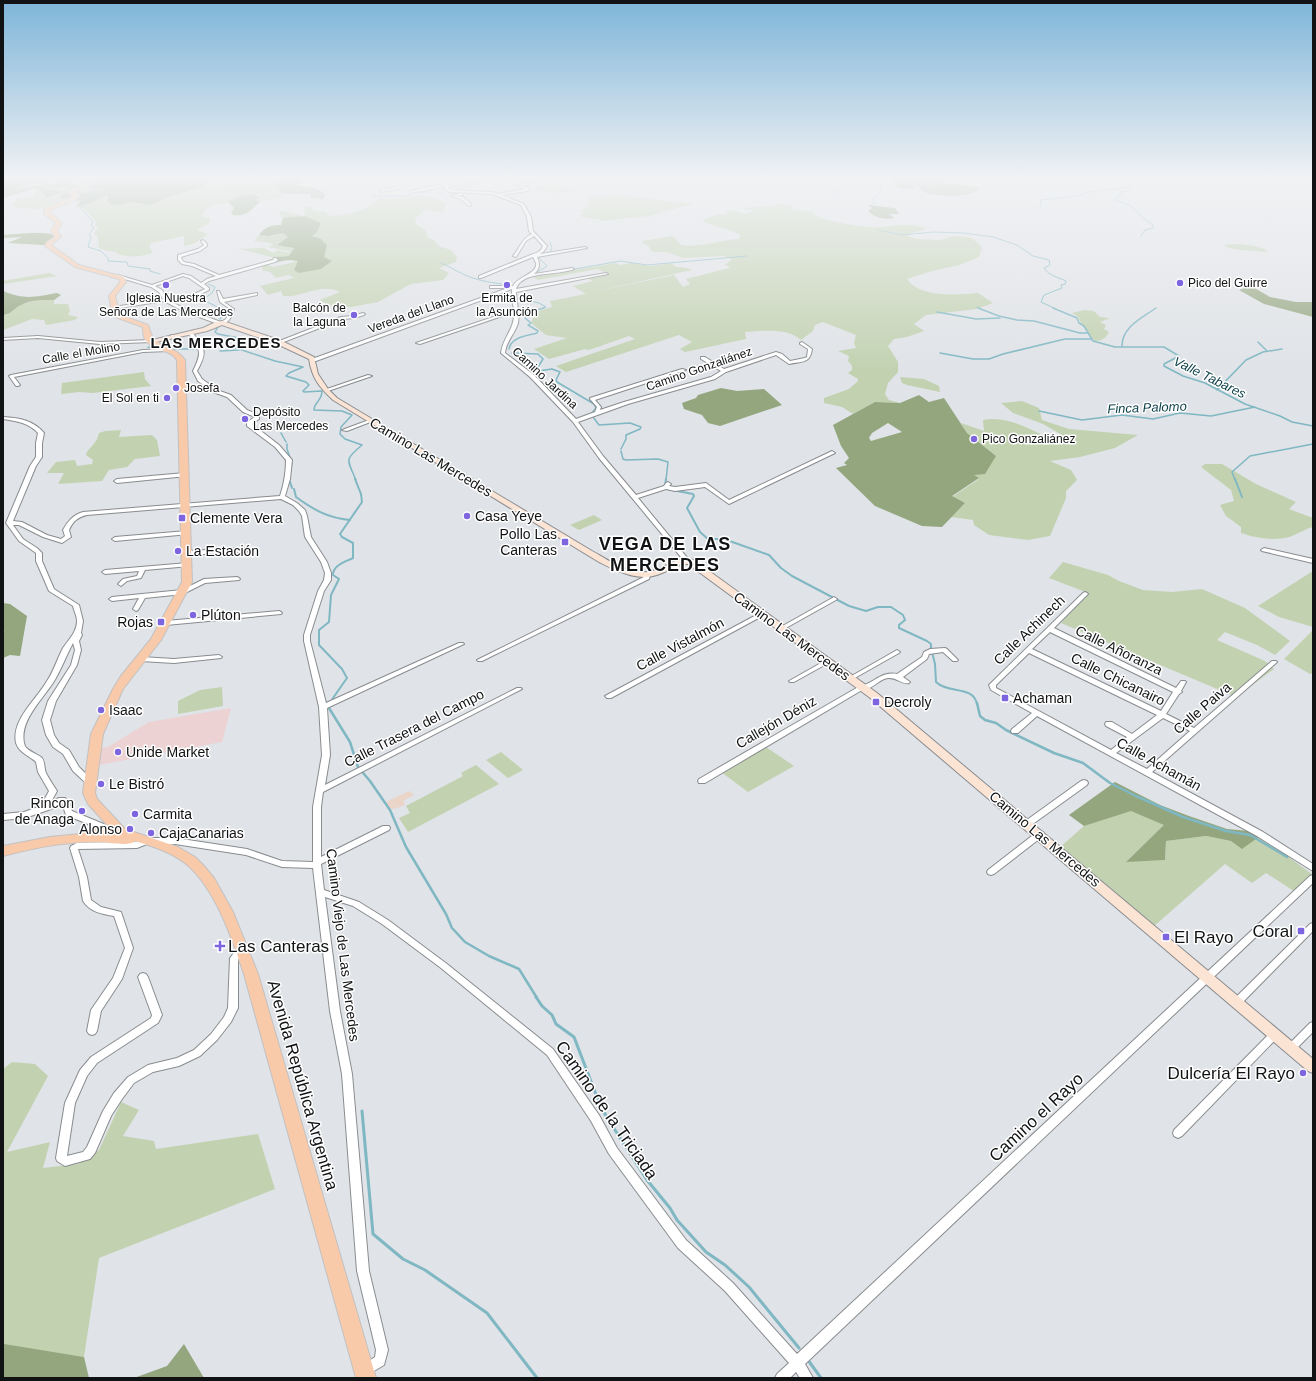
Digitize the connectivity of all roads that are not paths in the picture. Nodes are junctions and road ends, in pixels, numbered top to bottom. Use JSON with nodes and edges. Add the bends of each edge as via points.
{"nodes":[{"id":1,"x":52,"y":241,"type":"edge"},
{"id":2,"x":203,"y":241,"type":"dead end"},
{"id":3,"x":523,"y":241,"type":"edge"},
{"id":4,"x":540,"y":241,"type":"edge"},
{"id":5,"x":585,"y":248,"type":"dead end"},
{"id":6,"x":515,"y":256,"type":"dead end"},
{"id":7,"x":537,"y":256,"type":"junction"},
{"id":8,"x":275,"y":259,"type":"dead end"},
{"id":9,"x":572,"y":268,"type":"dead end"},
{"id":10,"x":606,"y":274,"type":"dead end"},
{"id":11,"x":119,"y":276,"type":"junction"},
{"id":12,"x":219,"y":276,"type":"junction"},
{"id":13,"x":528,"y":276,"type":"junction"},
{"id":14,"x":480,"y":277,"type":"dead end"},
{"id":15,"x":202,"y":284,"type":"junction"},
{"id":16,"x":152,"y":286,"type":"junction"},
{"id":17,"x":491,"y":287,"type":"dead end"},
{"id":18,"x":515,"y":288,"type":"junction"},
{"id":19,"x":218,"y":292,"type":"dead end"},
{"id":20,"x":256,"y":294,"type":"dead end"},
{"id":21,"x":165,"y":300,"type":"junction"},
{"id":22,"x":221,"y":301,"type":"junction"},
{"id":23,"x":170,"y":303,"type":"junction"},
{"id":24,"x":114,"y":308,"type":"junction"},
{"id":25,"x":517,"y":310,"type":"junction"},
{"id":26,"x":363,"y":314,"type":"dead end"},
{"id":27,"x":221,"y":324,"type":"junction"},
{"id":28,"x":190,"y":333,"type":"junction"},
{"id":29,"x":174,"y":336,"type":"junction"},
{"id":30,"x":3,"y":339,"type":"edge"},
{"id":31,"x":151,"y":341,"type":"junction"},
{"id":32,"x":279,"y":342,"type":"junction"},
{"id":33,"x":802,"y":342,"type":"dead end"},
{"id":34,"x":180,"y":344,"type":"dead end"},
{"id":35,"x":418,"y":344,"type":"dead end"},
{"id":36,"x":166,"y":350,"type":"junction"},
{"id":37,"x":703,"y":358,"type":"dead end"},
{"id":38,"x":314,"y":360,"type":"junction"},
{"id":39,"x":684,"y":370,"type":"dead end"},
{"id":40,"x":724,"y":371,"type":"junction"},
{"id":41,"x":370,"y":376,"type":"dead end"},
{"id":42,"x":18,"y":384,"type":"dead end"},
{"id":43,"x":326,"y":390,"type":"junction"},
{"id":44,"x":597,"y":413,"type":"junction"},
{"id":45,"x":3,"y":418,"type":"edge"},
{"id":46,"x":371,"y":421,"type":"junction"},
{"id":47,"x":575,"y":421,"type":"junction"},
{"id":48,"x":345,"y":430,"type":"dead end"},
{"id":49,"x":832,"y":453,"type":"dead end"},
{"id":50,"x":185,"y":475,"type":"junction"},
{"id":51,"x":117,"y":481,"type":"dead end"},
{"id":52,"x":282,"y":497,"type":"junction"},
{"id":53,"x":636,"y":497,"type":"junction"},
{"id":54,"x":186,"y":505,"type":"junction"},
{"id":55,"x":9,"y":523,"type":"junction"},
{"id":56,"x":187,"y":532,"type":"junction"},
{"id":57,"x":115,"y":539,"type":"dead end"},
{"id":58,"x":249,"y":550,"type":"dead end"},
{"id":59,"x":1264,"y":550,"type":"dead end"},
{"id":60,"x":188,"y":559,"type":"junction"},
{"id":61,"x":687,"y":561,"type":"junction"},
{"id":62,"x":1313,"y":561,"type":"edge"},
{"id":63,"x":143,"y":568,"type":"junction"},
{"id":64,"x":105,"y":572,"type":"dead end"},
{"id":65,"x":647,"y":575,"type":"junction"},
{"id":66,"x":237,"y":579,"type":"dead end"},
{"id":67,"x":121,"y":584,"type":"dead end"},
{"id":68,"x":183,"y":592,"type":"junction"},
{"id":69,"x":1085,"y":594,"type":"dead end"},
{"id":70,"x":143,"y":596,"type":"junction"},
{"id":71,"x":112,"y":599,"type":"dead end"},
{"id":72,"x":834,"y":600,"type":"dead end"},
{"id":73,"x":136,"y":609,"type":"dead end"},
{"id":74,"x":279,"y":613,"type":"dead end"},
{"id":75,"x":762,"y":614,"type":"junction"},
{"id":76,"x":166,"y":623,"type":"junction"},
{"id":77,"x":782,"y":628,"type":"junction"},
{"id":78,"x":1050,"y":629,"type":"junction"},
{"id":79,"x":78,"y":634,"type":"junction"},
{"id":80,"x":461,"y":644,"type":"dead end"},
{"id":81,"x":1029,"y":650,"type":"junction"},
{"id":82,"x":896,"y":652,"type":"dead end"},
{"id":83,"x":219,"y":657,"type":"dead end"},
{"id":84,"x":141,"y":659,"type":"junction"},
{"id":85,"x":480,"y":660,"type":"dead end"},
{"id":86,"x":955,"y":660,"type":"dead end"},
{"id":87,"x":828,"y":661,"type":"junction"},
{"id":88,"x":1274,"y":662,"type":"dead end"},
{"id":89,"x":899,"y":676,"type":"junction"},
{"id":90,"x":851,"y":678,"type":"junction"},
{"id":91,"x":792,"y":681,"type":"dead end"},
{"id":92,"x":907,"y":682,"type":"dead end"},
{"id":93,"x":1183,"y":682,"type":"dead end"},
{"id":94,"x":992,"y":685,"type":"joint"},
{"id":95,"x":863,"y":687,"type":"junction"},
{"id":96,"x":519,"y":689,"type":"dead end"},
{"id":97,"x":1178,"y":692,"type":"junction"},
{"id":98,"x":609,"y":696,"type":"dead end"},
{"id":99,"x":327,"y":705,"type":"junction"},
{"id":100,"x":1037,"y":712,"type":"junction"},
{"id":101,"x":1162,"y":715,"type":"junction"},
{"id":102,"x":1108,"y":724,"type":"dead end"},
{"id":103,"x":1195,"y":731,"type":"junction"},
{"id":104,"x":1015,"y":732,"type":"dead end"},
{"id":105,"x":1132,"y":736,"type":"junction"},
{"id":106,"x":1111,"y":753,"type":"junction"},
{"id":107,"x":1147,"y":773,"type":"junction"},
{"id":108,"x":702,"y":781,"type":"dead end"},
{"id":109,"x":90,"y":782,"type":"junction"},
{"id":110,"x":1084,"y":783,"type":"dead end"},
{"id":111,"x":320,"y":791,"type":"junction"},
{"id":112,"x":45,"y":808,"type":"junction"},
{"id":113,"x":3,"y":817,"type":"edge"},
{"id":114,"x":1027,"y":824,"type":"junction"},
{"id":115,"x":386,"y":828,"type":"dead end"},
{"id":116,"x":111,"y":833,"type":"junction"},
{"id":117,"x":1040,"y":834,"type":"junction"},
{"id":118,"x":146,"y":841,"type":"junction"},
{"id":119,"x":3,"y":851,"type":"edge"},
{"id":120,"x":317,"y":864,"type":"junction"},
{"id":121,"x":1313,"y":868,"type":"edge"},
{"id":122,"x":991,"y":872,"type":"dead end"},
{"id":123,"x":1313,"y":878,"type":"edge"},
{"id":124,"x":321,"y":892,"type":"junction"},
{"id":125,"x":1313,"y":926,"type":"edge"},
{"id":126,"x":243,"y":948,"type":"junction"},
{"id":127,"x":143,"y":976,"type":"dead end"},
{"id":128,"x":1207,"y":977,"type":"junction"},
{"id":129,"x":1237,"y":1002,"type":"junction"},
{"id":130,"x":1313,"y":1026,"type":"edge"},
{"id":131,"x":92,"y":1031,"type":"dead end"},
{"id":132,"x":1275,"y":1034,"type":"junction"},
{"id":133,"x":1291,"y":1048,"type":"junction"},
{"id":134,"x":1313,"y":1067,"type":"edge"},
{"id":135,"x":1178,"y":1133,"type":"dead end"},
{"id":136,"x":797,"y":1363,"type":"junction"},
{"id":137,"x":365,"y":1374,"type":"edge"},
{"id":138,"x":781,"y":1378,"type":"edge"},
{"id":139,"x":807,"y":1378,"type":"edge"}],
"edges":[{"from":1,"to":11,"type":"main road","via":[[48,245],[77,266]]},
{"from":2,"to":12,"type":"street","via":[[206,245],[203,248],[179,256],[180,260],[182,263]]},
{"from":3,"to":6,"type":"street"},
{"from":4,"to":7,"type":"street","via":[[545,246]]},
{"from":5,"to":7,"type":"street"},
{"from":7,"to":13,"type":"street","via":[[535,257],[538,268]]},
{"from":7,"to":14,"type":"street"},
{"from":8,"to":12,"type":"street"},
{"from":9,"to":13,"type":"street"},
{"from":10,"to":18,"type":"street"},
{"from":11,"to":16,"type":"street"},
{"from":11,"to":24,"type":"main road","via":[[124,280],[112,296]]},
{"from":12,"to":15,"type":"street"},
{"from":13,"to":18,"type":"street","via":[[518,282]]},
{"from":15,"to":16,"type":"street","via":[[183,275]]},
{"from":15,"to":23,"type":"street","via":[[208,289],[187,299]]},
{"from":16,"to":21,"type":"street","via":[[161,291]]},
{"from":17,"to":18,"type":"street"},
{"from":18,"to":25,"type":"street","name":"Camino Jardina","via":[[513,296]]},
{"from":18,"to":38,"type":"street","name":"Vereda del Llano"},
{"from":19,"to":22,"type":"street"},
{"from":20,"to":22,"type":"street"},
{"from":21,"to":23,"type":"street"},
{"from":21,"to":24,"type":"street"},
{"from":22,"to":27,"type":"street","via":[[232,309],[228,320]]},
{"from":23,"to":27,"type":"street"},
{"from":24,"to":31,"type":"main road","via":[[117,316],[146,326]]},
{"from":25,"to":35,"type":"street"},
{"from":25,"to":47,"type":"street","name":"Camino Jardina","via":[[515,328],[503,353],[532,376]]},
{"from":26,"to":32,"type":"street","via":[[342,318]]},
{"from":27,"to":28,"type":"main road"},
{"from":27,"to":32,"type":"main road"},
{"from":28,"to":29,"type":"main road"},
{"from":28,"to":52,"type":"street","via":[[202,350],[203,355],[195,371],[200,380],[214,391],[229,396],[245,411],[257,416],[249,423],[250,425],[277,446],[289,460],[287,486]]},
{"from":29,"to":31,"type":"main road"},
{"from":29,"to":34,"type":"street"},
{"from":30,"to":31,"type":"street","via":[[38,336],[100,343]]},
{"from":31,"to":36,"type":"main road"},
{"from":32,"to":38,"type":"main road"},
{"from":33,"to":40,"type":"street","name":"Camino Gonzaliánez","via":[[810,349],[807,359],[789,363],[776,354]]},
{"from":36,"to":42,"type":"street","name":"Calle el Molino","via":[[143,351],[11,376]]},
{"from":36,"to":50,"type":"main road","via":[[181,360]]},
{"from":37,"to":40,"type":"street"},
{"from":38,"to":43,"type":"main road","name":"Camino Las Mercedes","via":[[315,374]]},
{"from":39,"to":44,"type":"street","via":[[592,399],[599,407]]},
{"from":40,"to":44,"type":"street","name":"Camino Gonzaliánez","via":[[712,378]]},
{"from":41,"to":43,"type":"street"},
{"from":43,"to":46,"type":"main road","name":"Camino Las Mercedes","via":[[335,399]]},
{"from":44,"to":47,"type":"street","name":"Camino Gonzaliánez"},
{"from":45,"to":55,"type":"street","via":[[30,423],[41,433],[40,457],[33,466]]},
{"from":46,"to":48,"type":"street"},
{"from":46,"to":65,"type":"main road","name":"Camino Las Mercedes","via":[[589,554],[628,571]]},
{"from":47,"to":53,"type":"street","name":"Camino Jardina","via":[[601,457]]},
{"from":49,"to":53,"type":"street","via":[[729,502],[706,486],[675,489],[667,486]]},
{"from":50,"to":51,"type":"street"},
{"from":50,"to":54,"type":"main road"},
{"from":52,"to":54,"type":"street"},
{"from":52,"to":99,"type":"street","name":"Camino Viejo de Las Mercedes","via":[[291,500],[302,511],[308,538],[327,571],[328,578],[307,635],[312,666]]},
{"from":53,"to":61,"type":"street","name":"Camino Jardina"},
{"from":54,"to":55,"type":"street","via":[[80,514],[70,520],[66,530],[68,537],[62,541],[45,536],[20,523]]},
{"from":54,"to":56,"type":"main road"},
{"from":55,"to":79,"type":"street","via":[[21,540],[39,553],[39,561],[51,590],[76,605],[80,621]]},
{"from":56,"to":57,"type":"street"},
{"from":56,"to":60,"type":"main road"},
{"from":58,"to":60,"type":"street"},
{"from":59,"to":62,"type":"street"},
{"from":60,"to":63,"type":"street"},
{"from":60,"to":68,"type":"main road","via":[[187,582]]},
{"from":61,"to":65,"type":"main road"},
{"from":61,"to":75,"type":"main road","name":"Camino Las Mercedes"},
{"from":63,"to":64,"type":"street"},
{"from":63,"to":67,"type":"street","via":[[139,577],[125,580]]},
{"from":65,"to":85,"type":"street","via":[[646,578]]},
{"from":66,"to":68,"type":"street","via":[[204,581]]},
{"from":68,"to":70,"type":"street"},
{"from":68,"to":76,"type":"main road"},
{"from":69,"to":78,"type":"street","name":"Calle Achinech"},
{"from":70,"to":71,"type":"street"},
{"from":70,"to":73,"type":"street"},
{"from":72,"to":77,"type":"street"},
{"from":74,"to":76,"type":"street"},
{"from":75,"to":77,"type":"main road","name":"Camino Las Mercedes"},
{"from":75,"to":98,"type":"street","name":"Calle Vistalmón"},
{"from":76,"to":84,"type":"main road"},
{"from":77,"to":87,"type":"main road","name":"Camino Las Mercedes"},
{"from":78,"to":81,"type":"street","name":"Calle Achinech"},
{"from":78,"to":97,"type":"street","name":"Calle Añoranza"},
{"from":79,"to":109,"type":"street","via":[[78,650],[74,665],[52,701],[46,720],[56,745],[66,752],[76,769]]},
{"from":79,"to":112,"type":"street","via":[[63,654],[54,678],[24,720],[19,736],[21,745],[40,761],[42,772],[53,791]]},
{"from":80,"to":99,"type":"street"},
{"from":81,"to":94,"type":"street","name":"Calle Achinech"},
{"from":81,"to":101,"type":"street","name":"Calle Chicanairo"},
{"from":82,"to":90,"type":"street"},
{"from":83,"to":84,"type":"street","via":[[174,661]]},
{"from":84,"to":109,"type":"main road","via":[[125,678],[97,734]]},
{"from":86,"to":89,"type":"street","via":[[945,650],[932,651],[926,653],[925,658]]},
{"from":87,"to":90,"type":"main road","name":"Camino Las Mercedes"},
{"from":87,"to":91,"type":"street"},
{"from":88,"to":103,"type":"street","name":"Calle Paiva"},
{"from":89,"to":92,"type":"street"},
{"from":89,"to":95,"type":"street","name":"Callejón Déniz","via":[[887,674]]},
{"from":90,"to":95,"type":"main road","name":"Camino Las Mercedes"},
{"from":93,"to":97,"type":"street"},
{"from":94,"to":100,"type":"street","name":"Calle Achamán","via":[[993,689]]},
{"from":95,"to":108,"type":"street","name":"Callejón Déniz"},
{"from":95,"to":114,"type":"main road","name":"Camino Las Mercedes"},
{"from":96,"to":111,"type":"street","name":"Calle Trasera del Campo"},
{"from":97,"to":101,"type":"street"},
{"from":99,"to":111,"type":"street","name":"Camino Viejo de Las Mercedes","via":[[326,755]]},
{"from":100,"to":104,"type":"street"},
{"from":100,"to":106,"type":"street","name":"Calle Achamán"},
{"from":101,"to":103,"type":"street","name":"Calle Chicanairo"},
{"from":101,"to":105,"type":"street"},
{"from":102,"to":105,"type":"street"},
{"from":103,"to":107,"type":"street","name":"Calle Paiva"},
{"from":105,"to":106,"type":"street"},
{"from":106,"to":107,"type":"street","name":"Calle Achamán"},
{"from":107,"to":121,"type":"street","name":"Calle Achamán","via":[[1260,834]]},
{"from":109,"to":116,"type":"main road","via":[[89,793],[92,801],[113,823]]},
{"from":110,"to":114,"type":"street"},
{"from":111,"to":120,"type":"street","name":"Camino Viejo de Las Mercedes","via":[[317,807]]},
{"from":112,"to":113,"type":"street","via":[[25,815]]},
{"from":112,"to":116,"type":"street","via":[[64,800],[69,814]]},
{"from":114,"to":117,"type":"main road","name":"Camino Las Mercedes"},
{"from":115,"to":120,"type":"street"},
{"from":116,"to":118,"type":"main road","name":"Avenida República Argentina"},
{"from":116,"to":119,"type":"main road","name":"Avenida República Argentina","via":[[46,841]]},
{"from":117,"to":122,"type":"street"},
{"from":117,"to":128,"type":"main road","name":"Camino Las Mercedes"},
{"from":118,"to":120,"type":"street","via":[[175,841],[247,852],[282,864]]},
{"from":118,"to":126,"type":"main road","name":"Avenida República Argentina","via":[[177,852],[201,871],[220,900]]},
{"from":118,"to":131,"type":"street","via":[[137,845],[84,845],[74,848],[87,901],[99,910],[118,914],[129,948],[118,979],[96,1010]]},
{"from":120,"to":124,"type":"street","name":"Camino Viejo de Las Mercedes"},
{"from":123,"to":128,"type":"street","name":"Camino el Rayo"},
{"from":124,"to":136,"type":"street","name":"Camino de la Triciada","via":[[356,904],[385,922],[550,1052],[595,1118],[613,1151],[682,1244],[729,1287]]},
{"from":124,"to":137,"type":"street","name":"Camino Viejo de Las Mercedes","via":[[335,1011],[347,1074],[363,1271],[382,1350],[380,1361]]},
{"from":125,"to":129,"type":"street"},
{"from":126,"to":127,"type":"street","via":[[234,958],[233,1008],[214,1037],[197,1052],[179,1062],[151,1068],[131,1080],[107,1114],[91,1150],[86,1156],[65,1161],[61,1158],[70,1103],[83,1073],[94,1060],[155,1020],[157,1015]]},
{"from":126,"to":137,"type":"main road","name":"Avenida República Argentina"},
{"from":128,"to":129,"type":"main road","name":"Camino Las Mercedes"},
{"from":128,"to":136,"type":"street","name":"Camino el Rayo"},
{"from":129,"to":132,"type":"main road","name":"Camino Las Mercedes"},
{"from":130,"to":133,"type":"street"},
{"from":132,"to":133,"type":"main road","name":"Camino Las Mercedes"},
{"from":132,"to":135,"type":"street"},
{"from":133,"to":134,"type":"main road","name":"Camino Las Mercedes"},
{"from":136,"to":138,"type":"street","name":"Camino el Rayo"},
{"from":136,"to":139,"type":"street","name":"Camino de la Triciada"}]}
